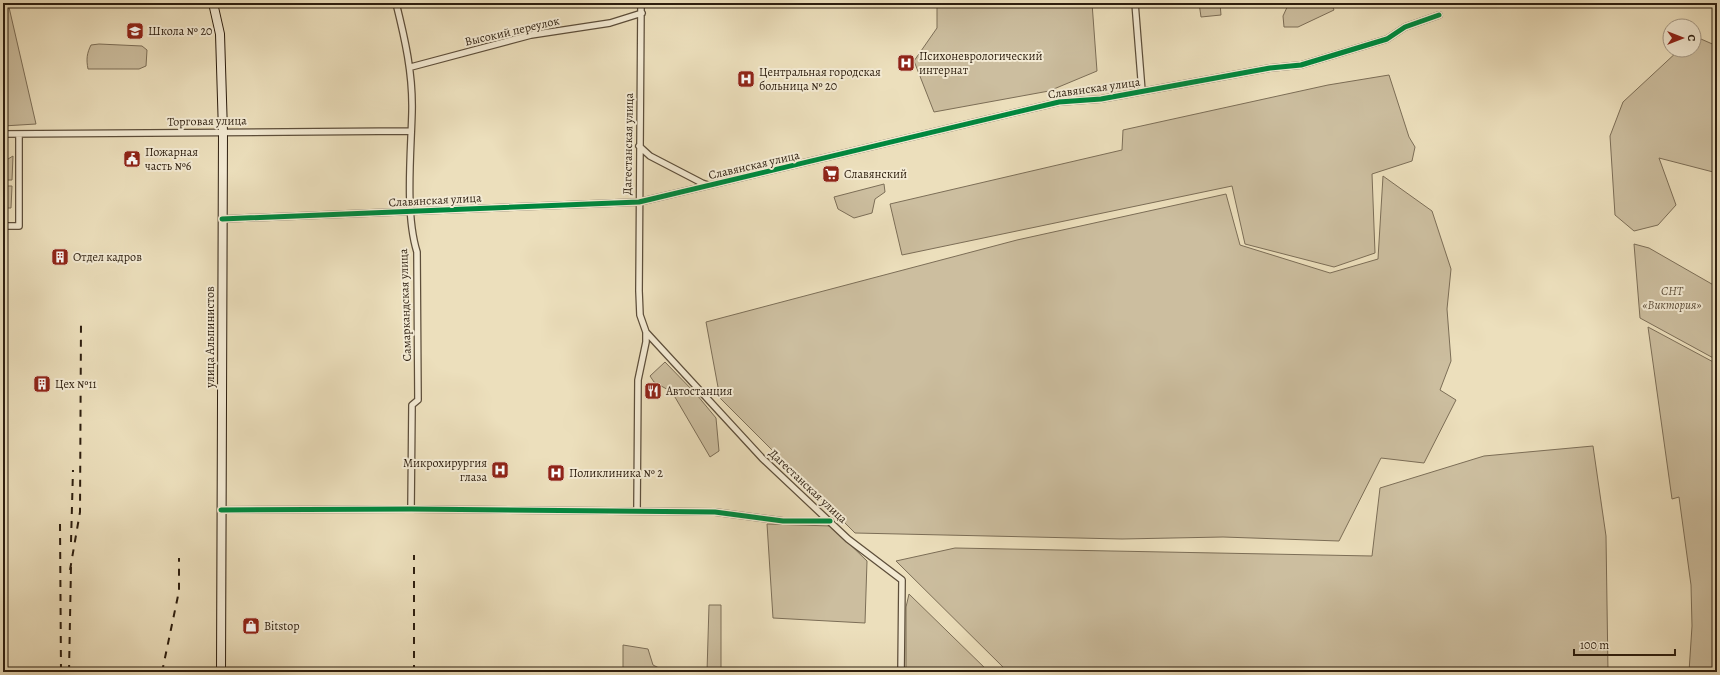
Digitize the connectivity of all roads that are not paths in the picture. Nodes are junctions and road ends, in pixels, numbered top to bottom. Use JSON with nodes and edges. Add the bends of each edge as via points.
{"nodes":[{"id":1,"x":213,"y":3,"type":"edge"},
{"id":2,"x":396,"y":3,"type":"edge"},
{"id":3,"x":641,"y":3,"type":"edge"},
{"id":4,"x":1135,"y":3,"type":"edge"},
{"id":5,"x":642,"y":13,"type":"junction"},
{"id":6,"x":1439,"y":15,"type":"dead end"},
{"id":7,"x":411,"y":67,"type":"junction"},
{"id":8,"x":1142,"y":91,"type":"junction"},
{"id":9,"x":410,"y":130,"type":"junction"},
{"id":10,"x":223,"y":132,"type":"junction"},
{"id":11,"x":3,"y":134,"type":"edge"},
{"id":12,"x":19,"y":134,"type":"junction"},
{"id":13,"x":639,"y":146,"type":"junction"},
{"id":14,"x":711,"y":185,"type":"junction"},
{"id":15,"x":639,"y":202,"type":"junction"},
{"id":16,"x":411,"y":211,"type":"junction"},
{"id":17,"x":222,"y":219,"type":"junction"},
{"id":18,"x":3,"y":226,"type":"edge"},
{"id":19,"x":646,"y":332,"type":"junction"},
{"id":20,"x":411,"y":509,"type":"junction"},
{"id":21,"x":221,"y":510,"type":"junction"},
{"id":22,"x":636,"y":510,"type":"junction"},
{"id":23,"x":830,"y":521,"type":"junction"},
{"id":24,"x":221,"y":672,"type":"edge"},
{"id":25,"x":901,"y":672,"type":"edge"}],
"edges":[{"from":1,"to":10,"type":"main road","name":"улица Альпинистов","via":[[220,34]]},
{"from":2,"to":7,"type":"street","name":"Самаркандская улица"},
{"from":3,"to":5,"type":"street","name":"Дагестанская улица"},
{"from":4,"to":8,"type":"street"},
{"from":5,"to":7,"type":"street","name":"Высокий переулок","via":[[610,23],[531,35]]},
{"from":5,"to":13,"type":"street","name":"Дагестанская улица"},
{"from":6,"to":8,"type":"street","name":"Славянская улица","via":[[1405,27],[1387,39],[1301,65]]},
{"from":7,"to":9,"type":"street","name":"Самаркандская улица"},
{"from":8,"to":14,"type":"street","name":"Славянская улица","via":[[1101,99],[1058,102]]},
{"from":9,"to":10,"type":"street","name":"Торговая улица"},
{"from":9,"to":16,"type":"street","name":"Самаркандская улица"},
{"from":10,"to":12,"type":"street","name":"Торговая улица"},
{"from":10,"to":17,"type":"main road","name":"улица Альпинистов"},
{"from":11,"to":12,"type":"street","name":"Торговая улица"},
{"from":12,"to":18,"type":"street","via":[[18,226]]},
{"from":13,"to":14,"type":"street","name":"Славянская улица","via":[[650,156],[702,184]]},
{"from":13,"to":15,"type":"street","name":"Дагестанская улица"},
{"from":14,"to":15,"type":"street","name":"Славянская улица"},
{"from":15,"to":16,"type":"street","name":"Славянская улица"},
{"from":15,"to":19,"type":"street","name":"Дагестанская улица","via":[[639,303]]},
{"from":16,"to":17,"type":"street","name":"Славянская улица"},
{"from":16,"to":20,"type":"street","name":"Самаркандская улица","via":[[417,252],[418,374],[418,400],[412,405]]},
{"from":17,"to":21,"type":"main road","name":"улица Альпинистов"},
{"from":19,"to":22,"type":"street","name":"Дагестанская улица","via":[[646,347],[638,380]]},
{"from":19,"to":23,"type":"street","name":"Дагестанская улица","via":[[762,458]]},
{"from":20,"to":21,"type":"street"},
{"from":20,"to":22,"type":"street"},
{"from":21,"to":24,"type":"main road","name":"улица Альпинистов"},
{"from":22,"to":23,"type":"street","via":[[720,512],[783,520]]},
{"from":23,"to":25,"type":"street","name":"Дагестанская улица","via":[[848,539],[902,580]]}]}
